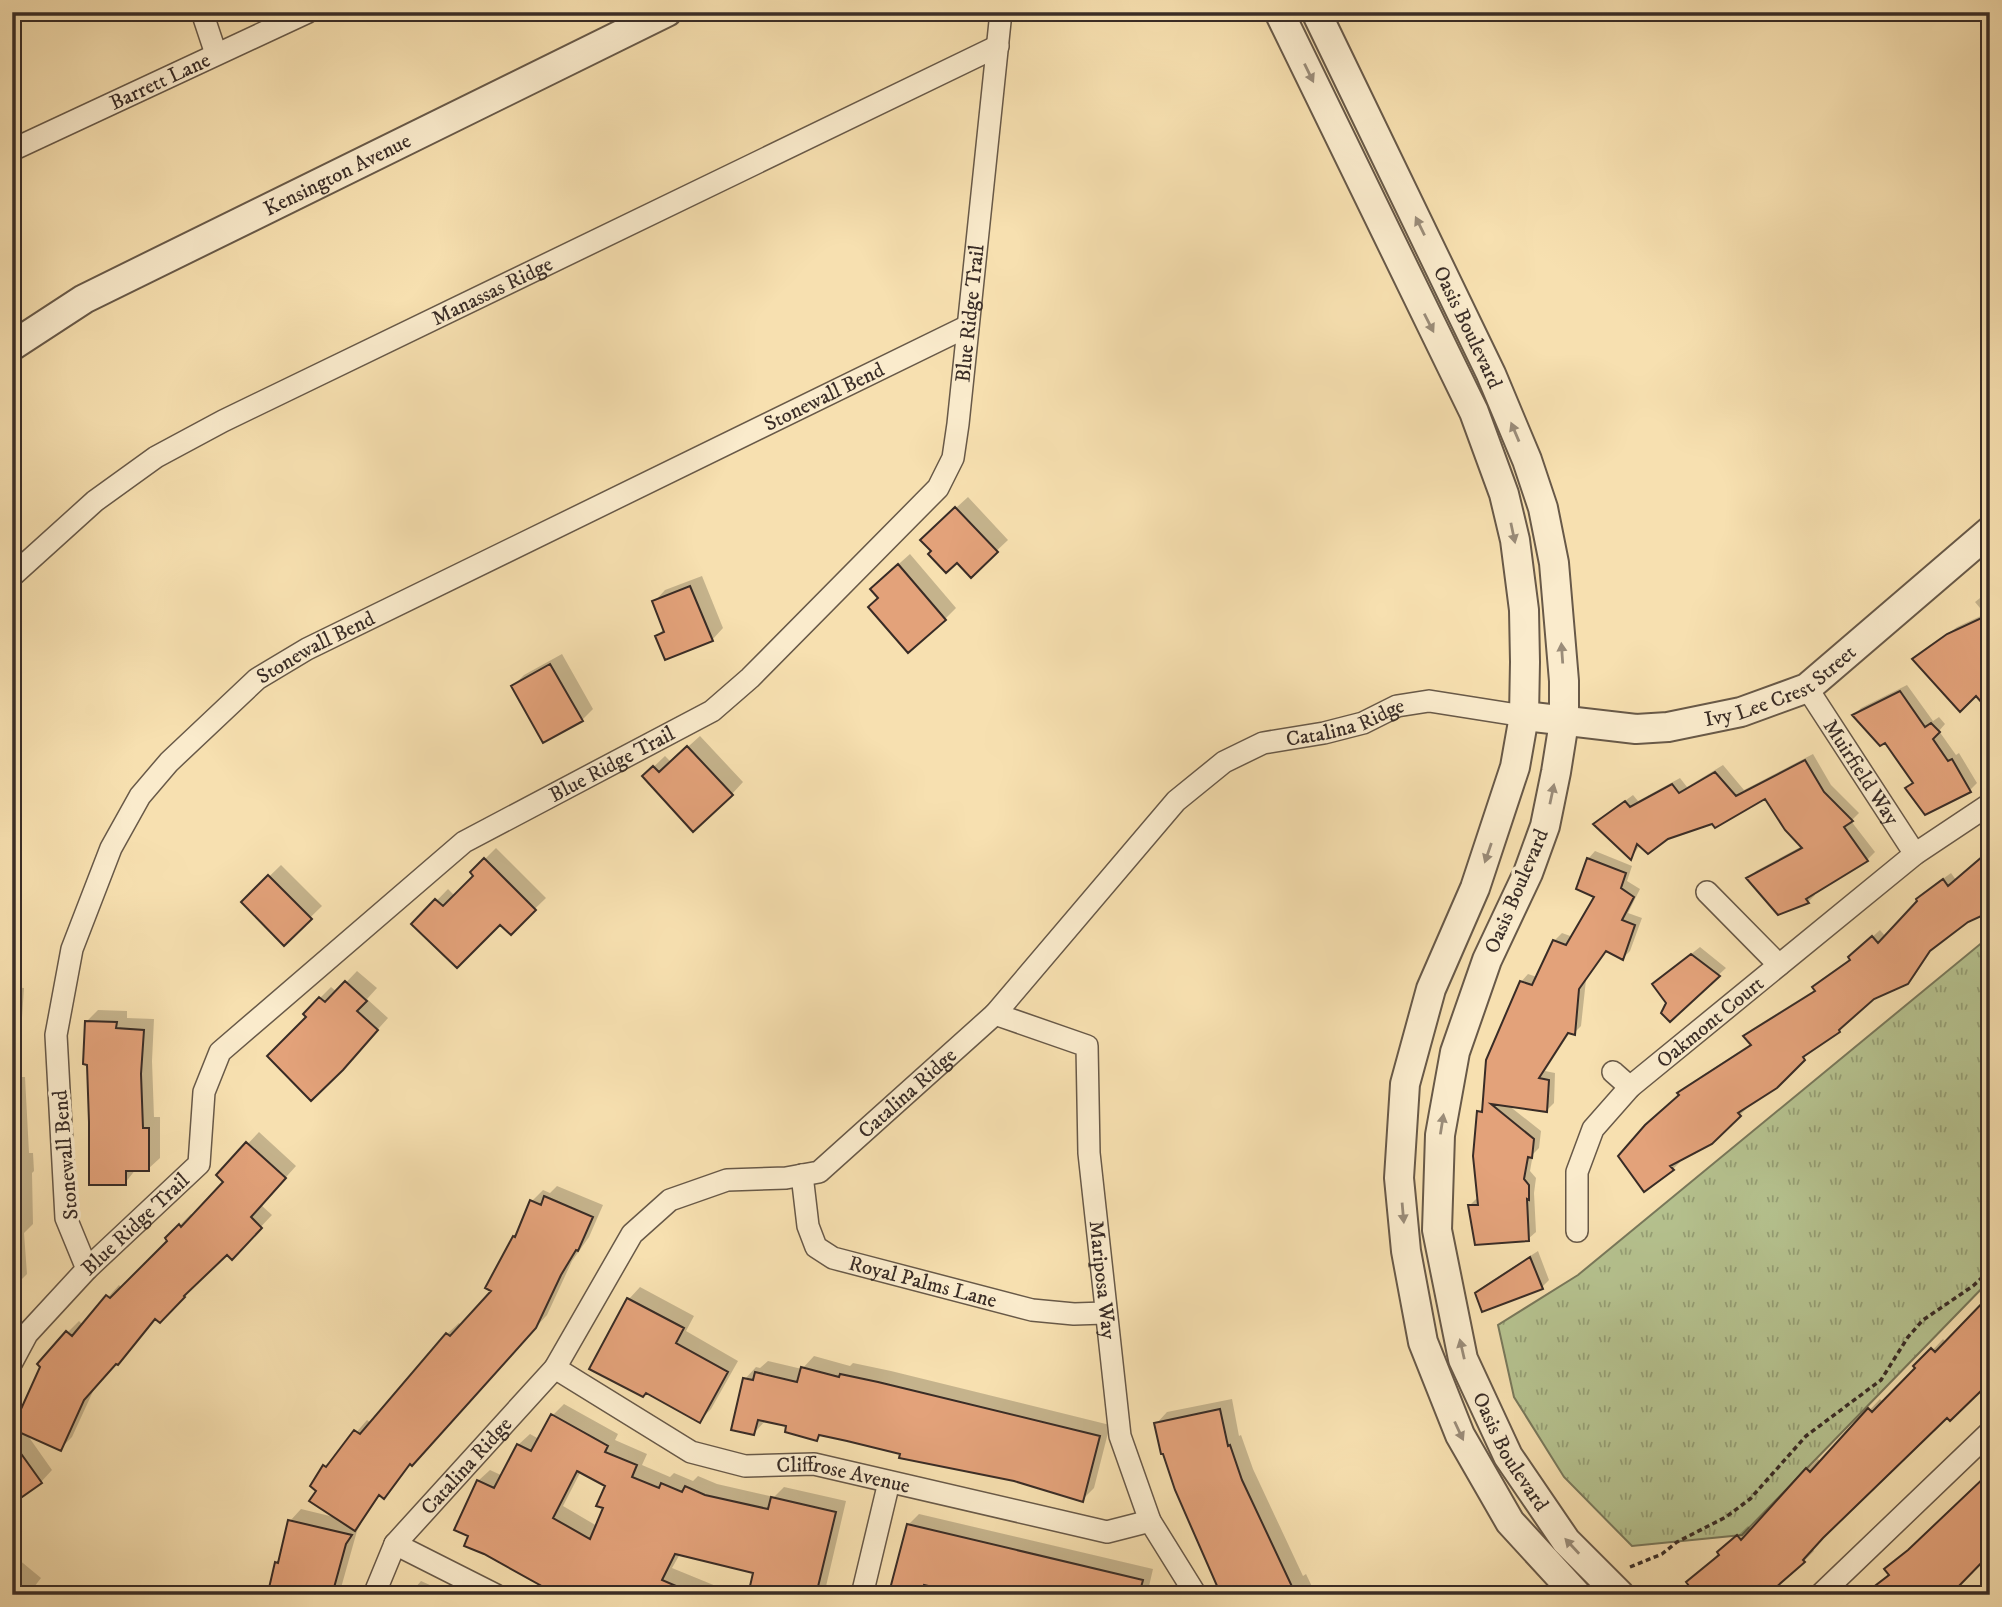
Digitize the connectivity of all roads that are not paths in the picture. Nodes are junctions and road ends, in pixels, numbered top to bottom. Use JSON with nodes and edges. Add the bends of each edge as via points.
{"nodes":[{"id":1,"x":202,"y":12,"type":"edge"},
{"id":2,"x":308,"y":12,"type":"edge"},
{"id":3,"x":667,"y":12,"type":"edge"},
{"id":4,"x":992,"y":12,"type":"edge"},
{"id":5,"x":1001,"y":12,"type":"edge"},
{"id":6,"x":1279,"y":12,"type":"edge"},
{"id":7,"x":1316,"y":12,"type":"edge"},
{"id":8,"x":998,"y":46,"type":"junction"},
{"id":9,"x":216,"y":54,"type":"junction"},
{"id":10,"x":12,"y":150,"type":"edge"},
{"id":11,"x":968,"y":326,"type":"junction"},
{"id":12,"x":12,"y":346,"type":"edge"},
{"id":13,"x":1990,"y":531,"type":"edge"},
{"id":14,"x":12,"y":576,"type":"edge"},
{"id":15,"x":1807,"y":688,"type":"junction"},
{"id":16,"x":1524,"y":716,"type":"junction"},
{"id":17,"x":1564,"y":722,"type":"junction"},
{"id":18,"x":1990,"y":804,"type":"edge"},
{"id":19,"x":1915,"y":854,"type":"junction"},
{"id":20,"x":1707,"y":892,"type":"dead end"},
{"id":21,"x":1779,"y":965,"type":"junction"},
{"id":22,"x":995,"y":1014,"type":"junction"},
{"id":23,"x":1614,"y":1072,"type":"dead end"},
{"id":24,"x":1630,"y":1087,"type":"junction"},
{"id":25,"x":802,"y":1175,"type":"junction"},
{"id":26,"x":1577,"y":1231,"type":"dead end"},
{"id":27,"x":87,"y":1269,"type":"junction"},
{"id":28,"x":1105,"y":1313,"type":"junction"},
{"id":29,"x":12,"y":1362,"type":"edge"},
{"id":30,"x":555,"y":1368,"type":"junction"},
{"id":31,"x":1990,"y":1432,"type":"edge"},
{"id":32,"x":889,"y":1482,"type":"junction"},
{"id":33,"x":1150,"y":1521,"type":"junction"},
{"id":34,"x":395,"y":1544,"type":"junction"},
{"id":35,"x":374,"y":1595,"type":"edge"},
{"id":36,"x":496,"y":1595,"type":"edge"},
{"id":37,"x":862,"y":1595,"type":"edge"},
{"id":38,"x":1196,"y":1595,"type":"edge"},
{"id":39,"x":1577,"y":1595,"type":"edge"},
{"id":40,"x":1620,"y":1595,"type":"edge"},
{"id":41,"x":1819,"y":1595,"type":"edge"}],
"edges":[{"from":1,"to":9,"type":"street"},
{"from":2,"to":9,"type":"street","name":"Barrett Lane"},
{"from":3,"to":12,"type":"street","name":"Kensington Avenue","via":[[84,299]]},
{"from":4,"to":8,"type":"street","name":"Blue Ridge Trail"},
{"from":5,"to":8,"type":"street","name":"Blue Ridge Trail"},
{"from":6,"to":16,"type":"street","name":"Oasis Boulevard","one_way":true,"via":[[1488,447],[1515,540],[1524,610]]},
{"from":17,"to":7,"type":"street","name":"Oasis Boulevard","one_way":true,"via":[[1554,563],[1527,460],[1491,374]]},
{"from":8,"to":11,"type":"street","name":"Blue Ridge Trail"},
{"from":8,"to":14,"type":"street","name":"Manassas Ridge","via":[[156,457],[95,501]]},
{"from":9,"to":10,"type":"street","name":"Barrett Lane"},
{"from":11,"to":27,"type":"street","name":"Blue Ridge Trail","via":[[953,458],[938,488],[712,711],[464,842],[220,1052],[204,1092],[199,1164]]},
{"from":11,"to":27,"type":"street","name":"Stonewall Bend","via":[[307,649],[257,679],[169,762],[140,796],[111,848],[72,949],[56,1034],[66,1218]]},
{"from":13,"to":15,"type":"street","name":"Ivy Lee Crest Street"},
{"from":15,"to":17,"type":"street","name":"Ivy Lee Crest Street","via":[[1741,712],[1668,727],[1636,729]]},
{"from":15,"to":19,"type":"street","name":"Muirfield Way"},
{"from":16,"to":17,"type":"street","name":"Ivy Lee Crest Street"},
{"from":16,"to":22,"type":"street","name":"Catalina Ridge","via":[[1429,701],[1397,706],[1363,723],[1324,733],[1263,743],[1224,762],[1176,801]]},
{"from":16,"to":39,"type":"street","name":"Oasis Boulevard","one_way":true,"via":[[1502,813],[1431,989],[1405,1084],[1399,1178],[1406,1251],[1423,1342],[1460,1435],[1510,1521]]},
{"from":40,"to":17,"type":"street","name":"Oasis Boulevard","one_way":true,"via":[[1566,1541],[1508,1456],[1463,1359],[1437,1230],[1440,1135],[1455,1052],[1487,960],[1545,826]]},
{"from":18,"to":19,"type":"street","name":"Oakmont Court"},
{"from":19,"to":21,"type":"street","name":"Oakmont Court"},
{"from":20,"to":21,"type":"street"},
{"from":21,"to":24,"type":"street","name":"Oakmont Court"},
{"from":22,"to":25,"type":"street","name":"Catalina Ridge","via":[[847,1149],[819,1172]]},
{"from":22,"to":28,"type":"street","name":"Mariposa Way","via":[[1087,1046],[1089,1153]]},
{"from":23,"to":24,"type":"street"},
{"from":24,"to":26,"type":"street","name":"Oakmont Court","via":[[1593,1129],[1577,1172]]},
{"from":25,"to":28,"type":"street","name":"Royal Palms Lane","via":[[808,1226],[816,1247],[832,1258],[1032,1310]]},
{"from":25,"to":30,"type":"street","name":"Catalina Ridge","via":[[727,1180],[670,1200],[632,1234]]},
{"from":27,"to":29,"type":"street","name":"Blue Ridge Trail","via":[[27,1334]]},
{"from":28,"to":33,"type":"street","name":"Mariposa Way","via":[[1119,1436]]},
{"from":30,"to":32,"type":"street","name":"Cliffrose Avenue","via":[[691,1452],[745,1466],[814,1464]]},
{"from":30,"to":34,"type":"street","name":"Catalina Ridge"},
{"from":31,"to":41,"type":"street"},
{"from":32,"to":33,"type":"street","name":"Cliffrose Avenue","via":[[1107,1532]]},
{"from":32,"to":37,"type":"street"},
{"from":33,"to":38,"type":"street","name":"Mariposa Way"},
{"from":34,"to":35,"type":"street","name":"Catalina Ridge"},
{"from":34,"to":36,"type":"street"}]}
